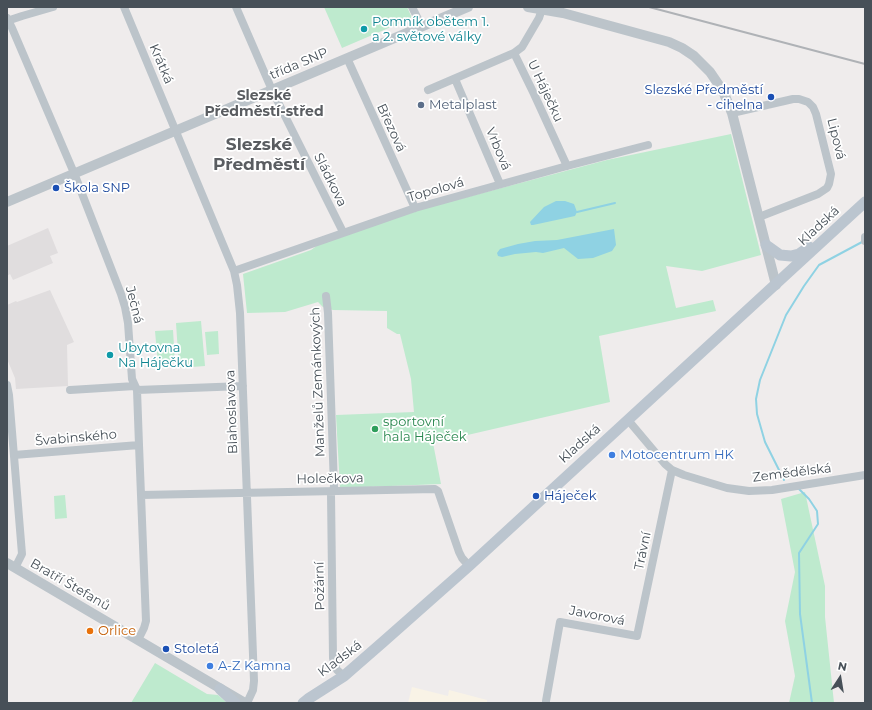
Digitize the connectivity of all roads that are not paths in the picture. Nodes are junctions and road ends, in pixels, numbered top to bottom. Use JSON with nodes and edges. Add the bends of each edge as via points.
{"nodes":[{"id":1,"x":30,"y":7,"type":"edge"},
{"id":2,"x":53,"y":7,"type":"edge"},
{"id":3,"x":124,"y":7,"type":"edge"},
{"id":4,"x":236,"y":7,"type":"edge"},
{"id":5,"x":412,"y":7,"type":"edge"},
{"id":6,"x":468,"y":7,"type":"edge"},
{"id":7,"x":528,"y":7,"type":"edge"},
{"id":8,"x":542,"y":9,"type":"junction"},
{"id":9,"x":22,"y":16,"type":"junction"},
{"id":10,"x":7,"y":20,"type":"edge"},
{"id":11,"x":422,"y":27,"type":"junction"},
{"id":12,"x":514,"y":53,"type":"junction"},
{"id":13,"x":347,"y":58,"type":"junction"},
{"id":14,"x":455,"y":79,"type":"junction"},
{"id":15,"x":272,"y":90,"type":"junction"},
{"id":16,"x":428,"y":90,"type":"dead end"},
{"id":17,"x":732,"y":113,"type":"junction"},
{"id":18,"x":176,"y":131,"type":"junction"},
{"id":19,"x":648,"y":145,"type":"dead end"},
{"id":20,"x":567,"y":166,"type":"junction"},
{"id":21,"x":74,"y":173,"type":"junction"},
{"id":22,"x":500,"y":184,"type":"junction"},
{"id":23,"x":7,"y":202,"type":"edge"},
{"id":24,"x":865,"y":202,"type":"edge"},
{"id":25,"x":415,"y":208,"type":"junction"},
{"id":26,"x":759,"y":217,"type":"junction"},
{"id":27,"x":343,"y":232,"type":"junction"},
{"id":28,"x":833,"y":232,"type":"junction"},
{"id":29,"x":865,"y":237,"type":"edge"},
{"id":30,"x":865,"y":241,"type":"edge"},
{"id":31,"x":766,"y":245,"type":"junction"},
{"id":32,"x":234,"y":271,"type":"junction"},
{"id":33,"x":776,"y":285,"type":"junction"},
{"id":34,"x":326,"y":296,"type":"dead end"},
{"id":35,"x":7,"y":385,"type":"edge"},
{"id":36,"x":243,"y":386,"type":"junction"},
{"id":37,"x":136,"y":388,"type":"junction"},
{"id":38,"x":70,"y":390,"type":"dead end"},
{"id":39,"x":8,"y":395,"type":"edge"},
{"id":40,"x":628,"y":420,"type":"junction"},
{"id":41,"x":139,"y":445,"type":"junction"},
{"id":42,"x":14,"y":455,"type":"junction"},
{"id":43,"x":672,"y":470,"type":"junction"},
{"id":44,"x":865,"y":475,"type":"edge"},
{"id":45,"x":332,"y":491,"type":"junction"},
{"id":46,"x":247,"y":493,"type":"junction"},
{"id":47,"x":141,"y":495,"type":"junction"},
{"id":48,"x":10,"y":566,"type":"edge"},
{"id":49,"x":469,"y":566,"type":"junction"},
{"id":50,"x":637,"y":636,"type":"joint"},
{"id":51,"x":138,"y":640,"type":"junction"},
{"id":52,"x":344,"y":676,"type":"junction"},
{"id":53,"x":220,"y":689,"type":"junction"},
{"id":54,"x":305,"y":701,"type":"edge"},
{"id":55,"x":546,"y":701,"type":"dead end"},
{"id":56,"x":235,"y":703,"type":"edge"},
{"id":57,"x":246,"y":703,"type":"edge"},
{"id":58,"x":297,"y":703,"type":"edge"}],
"edges":[{"from":1,"to":9,"type":"street"},
{"from":2,"to":9,"type":"street"},
{"from":3,"to":18,"type":"street","name":"Krátká"},
{"from":4,"to":15,"type":"street","name":"Sládkova"},
{"from":5,"to":11,"type":"street"},
{"from":6,"to":11,"type":"street","name":"třída SNP"},
{"from":7,"to":8,"type":"street"},
{"from":8,"to":12,"type":"street","name":"U Háječku","via":[[522,47]]},
{"from":8,"to":17,"type":"street","via":[[651,36],[682,48],[710,72],[723,91]]},
{"from":9,"to":10,"type":"street"},
{"from":10,"to":21,"type":"street","name":"Ječná"},
{"from":11,"to":13,"type":"street","name":"třída SNP"},
{"from":12,"to":14,"type":"street"},
{"from":12,"to":20,"type":"street","name":"U Háječku"},
{"from":13,"to":15,"type":"street","name":"třída SNP"},
{"from":13,"to":25,"type":"street","name":"Březová"},
{"from":14,"to":16,"type":"street"},
{"from":14,"to":22,"type":"street","name":"Vrbová"},
{"from":15,"to":18,"type":"street","name":"třída SNP"},
{"from":15,"to":27,"type":"street","name":"Sládkova"},
{"from":17,"to":26,"type":"street"},
{"from":17,"to":26,"type":"street","name":"Lipová","via":[[799,99],[808,102],[816,114],[831,174],[829,184],[818,194]]},
{"from":18,"to":21,"type":"street","name":"třída SNP"},
{"from":18,"to":32,"type":"street","name":"Blahoslavova"},
{"from":19,"to":20,"type":"street","name":"Topolová"},
{"from":20,"to":22,"type":"street","name":"Topolová"},
{"from":21,"to":23,"type":"street","name":"třída SNP"},
{"from":21,"to":37,"type":"street","name":"Ječná","via":[[125,307],[132,379]]},
{"from":22,"to":25,"type":"street","name":"Topolová"},
{"from":24,"to":28,"type":"main road","name":"Kladská"},
{"from":25,"to":27,"type":"street","name":"Topolová"},
{"from":26,"to":31,"type":"street"},
{"from":27,"to":32,"type":"street","name":"Topolová"},
{"from":28,"to":31,"type":"main road","via":[[794,256],[780,255]]},
{"from":28,"to":33,"type":"main road","name":"Kladská"},
{"from":29,"to":30,"type":"street"},
{"from":31,"to":33,"type":"street"},
{"from":32,"to":36,"type":"street","name":"Blahoslavova","via":[[239,298]]},
{"from":33,"to":40,"type":"main road","name":"Kladská"},
{"from":34,"to":45,"type":"street","name":"Manželů Zemánkových","via":[[334,487]]},
{"from":35,"to":39,"type":"street"},
{"from":36,"to":37,"type":"street"},
{"from":36,"to":46,"type":"street","name":"Blahoslavova"},
{"from":37,"to":38,"type":"street"},
{"from":37,"to":41,"type":"street","name":"Ječná"},
{"from":39,"to":42,"type":"street"},
{"from":40,"to":43,"type":"street","name":"Zemědělská"},
{"from":40,"to":49,"type":"main road","name":"Kladská"},
{"from":41,"to":42,"type":"street","name":"Švabinského"},
{"from":41,"to":47,"type":"street","name":"Ječná"},
{"from":42,"to":48,"type":"street","via":[[22,554]]},
{"from":43,"to":44,"type":"street","name":"Zemědělská","via":[[727,488],[749,491],[772,490]]},
{"from":43,"to":50,"type":"street","name":"Trávní"},
{"from":45,"to":46,"type":"street","name":"Holečkova"},
{"from":45,"to":49,"type":"street","name":"Holečkova","via":[[437,490],[459,552]]},
{"from":45,"to":52,"type":"street","name":"Požární","via":[[333,658]]},
{"from":46,"to":47,"type":"street","name":"Holečkova"},
{"from":46,"to":57,"type":"street","name":"Blahoslavova","via":[[254,681],[253,690]]},
{"from":47,"to":51,"type":"street","name":"Ječná","via":[[146,621]]},
{"from":48,"to":51,"type":"street","name":"Bratří Štefanů"},
{"from":49,"to":52,"type":"main road","name":"Kladská"},
{"from":50,"to":55,"type":"street","name":"Javorová","via":[[560,622]]},
{"from":51,"to":53,"type":"street","name":"Bratří Štefanů"},
{"from":52,"to":54,"type":"main road","name":"Kladská"},
{"from":53,"to":56,"type":"main road"},
{"from":53,"to":57,"type":"street","name":"Bratří Štefanů"},
{"from":54,"to":58,"type":"main road","name":"Kladská"}]}
